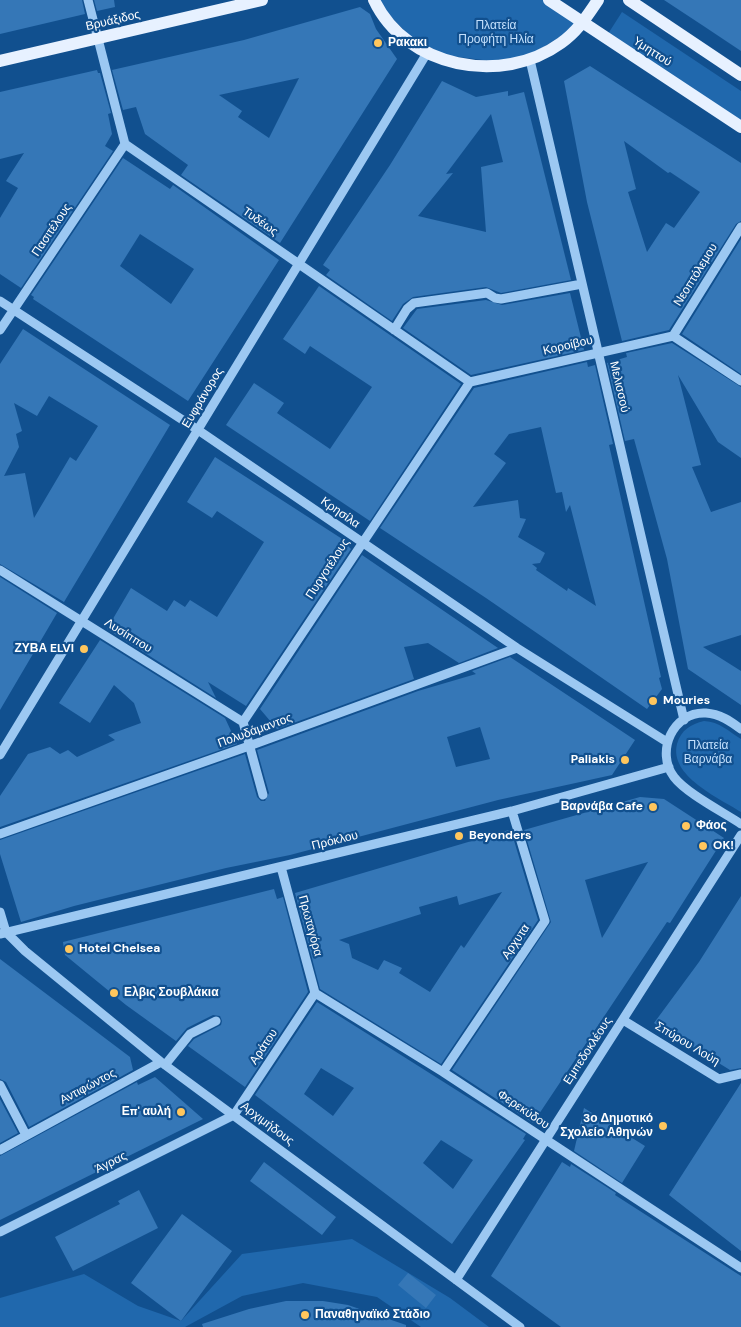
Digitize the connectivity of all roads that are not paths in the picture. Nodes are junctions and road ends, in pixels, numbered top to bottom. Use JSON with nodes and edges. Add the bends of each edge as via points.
{"nodes":[{"id":1,"x":88,"y":0,"type":"edge"},
{"id":2,"x":262,"y":0,"type":"edge"},
{"id":3,"x":374,"y":0,"type":"edge"},
{"id":4,"x":549,"y":0,"type":"edge"},
{"id":5,"x":598,"y":0,"type":"edge"},
{"id":6,"x":629,"y":0,"type":"edge"},
{"id":7,"x":584,"y":23,"type":"junction"},
{"id":8,"x":98,"y":38,"type":"junction"},
{"id":9,"x":427,"y":53,"type":"junction"},
{"id":10,"x":530,"y":60,"type":"junction"},
{"id":11,"x":0,"y":61,"type":"edge"},
{"id":12,"x":741,"y":75,"type":"edge"},
{"id":13,"x":741,"y":128,"type":"edge"},
{"id":14,"x":125,"y":144,"type":"junction"},
{"id":15,"x":741,"y":227,"type":"edge"},
{"id":16,"x":298,"y":264,"type":"junction"},
{"id":17,"x":582,"y":284,"type":"junction"},
{"id":18,"x":0,"y":301,"type":"edge"},
{"id":19,"x":13,"y":310,"type":"junction"},
{"id":20,"x":0,"y":330,"type":"edge"},
{"id":21,"x":394,"y":330,"type":"junction"},
{"id":22,"x":673,"y":336,"type":"junction"},
{"id":23,"x":598,"y":352,"type":"junction"},
{"id":24,"x":741,"y":381,"type":"edge"},
{"id":25,"x":470,"y":382,"type":"junction"},
{"id":26,"x":198,"y":430,"type":"junction"},
{"id":27,"x":361,"y":542,"type":"junction"},
{"id":28,"x":0,"y":570,"type":"edge"},
{"id":29,"x":82,"y":622,"type":"junction"},
{"id":30,"x":517,"y":648,"type":"junction"},
{"id":31,"x":684,"y":720,"type":"junction"},
{"id":32,"x":243,"y":722,"type":"junction"},
{"id":33,"x":741,"y":729,"type":"edge"},
{"id":34,"x":667,"y":742,"type":"junction"},
{"id":35,"x":249,"y":746,"type":"junction"},
{"id":36,"x":0,"y":755,"type":"edge"},
{"id":37,"x":669,"y":767,"type":"junction"},
{"id":38,"x":262,"y":796,"type":"dead end"},
{"id":39,"x":512,"y":811,"type":"junction"},
{"id":40,"x":741,"y":824,"type":"edge"},
{"id":41,"x":0,"y":834,"type":"edge"},
{"id":42,"x":741,"y":835,"type":"edge"},
{"id":43,"x":281,"y":867,"type":"junction"},
{"id":44,"x":0,"y":912,"type":"edge"},
{"id":45,"x":3,"y":933,"type":"edge"},
{"id":46,"x":315,"y":992,"type":"junction"},
{"id":47,"x":623,"y":1020,"type":"junction"},
{"id":48,"x":216,"y":1022,"type":"dead end"},
{"id":49,"x":163,"y":1063,"type":"junction"},
{"id":50,"x":443,"y":1072,"type":"junction"},
{"id":51,"x":741,"y":1074,"type":"edge"},
{"id":52,"x":0,"y":1085,"type":"edge"},
{"id":53,"x":234,"y":1115,"type":"junction"},
{"id":54,"x":26,"y":1135,"type":"junction"},
{"id":55,"x":545,"y":1140,"type":"junction"},
{"id":56,"x":0,"y":1150,"type":"edge"},
{"id":57,"x":0,"y":1232,"type":"edge"},
{"id":58,"x":741,"y":1268,"type":"edge"},
{"id":59,"x":456,"y":1280,"type":"junction"},
{"id":60,"x":520,"y":1327,"type":"edge"}],
"edges":[{"from":1,"to":8,"type":"street"},
{"from":2,"to":8,"type":"main road","name":"Βρυάξιδος"},
{"from":3,"to":9,"type":"main road","via":[[399,34]]},
{"from":4,"to":7,"type":"main road","name":"Υμηττού"},
{"from":5,"to":7,"type":"main road"},
{"from":6,"to":12,"type":"main road"},
{"from":7,"to":10,"type":"main road","via":[[562,42]]},
{"from":7,"to":13,"type":"main road","name":"Υμηττού"},
{"from":8,"to":11,"type":"main road","name":"Βρυάξιδος"},
{"from":8,"to":14,"type":"street"},
{"from":9,"to":10,"type":"main road","via":[[457,64],[492,68]]},
{"from":9,"to":16,"type":"street","name":"Ευφράνορος"},
{"from":10,"to":17,"type":"street","name":"Μελισσού"},
{"from":14,"to":16,"type":"street","name":"Τυδέως"},
{"from":14,"to":19,"type":"street","name":"Πασιτέλους"},
{"from":15,"to":22,"type":"street","name":"Νεοπτόλεμου"},
{"from":16,"to":21,"type":"street","name":"Τυδέως"},
{"from":16,"to":26,"type":"street","name":"Ευφράνορος"},
{"from":17,"to":21,"type":"street","via":[[501,299],[487,293],[414,303]]},
{"from":17,"to":23,"type":"street","name":"Μελισσού"},
{"from":18,"to":19,"type":"street","name":"Κρησίλα"},
{"from":19,"to":20,"type":"street","name":"Πασιτέλους"},
{"from":19,"to":26,"type":"street","name":"Κρησίλα"},
{"from":21,"to":25,"type":"street","name":"Τυδέως"},
{"from":22,"to":23,"type":"street","name":"Κοροίβου"},
{"from":22,"to":24,"type":"street"},
{"from":23,"to":25,"type":"street","name":"Κοροίβου"},
{"from":23,"to":31,"type":"street","name":"Μελισσού"},
{"from":25,"to":27,"type":"street","name":"Πυργοτέλους"},
{"from":26,"to":27,"type":"street","name":"Κρησίλα"},
{"from":26,"to":29,"type":"street","name":"Ευφράνορος"},
{"from":27,"to":30,"type":"street","name":"Κρησίλα"},
{"from":27,"to":32,"type":"street","name":"Πυργοτέλους"},
{"from":28,"to":29,"type":"street","name":"Λυσίππου"},
{"from":29,"to":32,"type":"street","name":"Λυσίππου"},
{"from":29,"to":36,"type":"street","name":"Ευφράνορος"},
{"from":30,"to":34,"type":"street","name":"Κρησίλα"},
{"from":30,"to":35,"type":"street","name":"Πολυδάμαντος"},
{"from":31,"to":33,"type":"street","via":[[704,713],[716,714]]},
{"from":31,"to":34,"type":"street","via":[[672,731]]},
{"from":32,"to":35,"type":"street"},
{"from":34,"to":37,"type":"street"},
{"from":35,"to":38,"type":"street"},
{"from":35,"to":41,"type":"street","name":"Πολυδάμαντος"},
{"from":37,"to":39,"type":"street","name":"Πρόκλου"},
{"from":37,"to":40,"type":"street","via":[[684,786]]},
{"from":39,"to":43,"type":"street","name":"Πρόκλου"},
{"from":39,"to":50,"type":"street","name":"Αρχυτα","via":[[545,921]]},
{"from":42,"to":47,"type":"street","name":"Εμπεδοκλέους"},
{"from":43,"to":45,"type":"street","name":"Πρόκλου"},
{"from":43,"to":46,"type":"street","name":"Πρωταγόρα"},
{"from":44,"to":45,"type":"street"},
{"from":45,"to":49,"type":"street","name":"Αρχιμήδους"},
{"from":46,"to":50,"type":"street","name":"Φερεκύδου"},
{"from":46,"to":53,"type":"street","name":"Αράτου"},
{"from":47,"to":51,"type":"street","name":"Σπύρου Λούη","via":[[719,1079]]},
{"from":47,"to":55,"type":"street","name":"Εμπεδοκλέους"},
{"from":48,"to":49,"type":"street","via":[[190,1034]]},
{"from":49,"to":53,"type":"street","name":"Αρχιμήδους"},
{"from":49,"to":54,"type":"street","name":"Αντιφώντος"},
{"from":50,"to":55,"type":"street","name":"Φερεκύδου"},
{"from":52,"to":54,"type":"street"},
{"from":53,"to":57,"type":"street","name":"Άγρας"},
{"from":53,"to":59,"type":"street","name":"Αρχιμήδους"},
{"from":54,"to":56,"type":"street","name":"Αντιφώντος"},
{"from":55,"to":58,"type":"street","name":"Φερεκύδου"},
{"from":55,"to":59,"type":"street","name":"Εμπεδοκλέους"},
{"from":59,"to":60,"type":"street","name":"Αρχιμήδους"}]}
